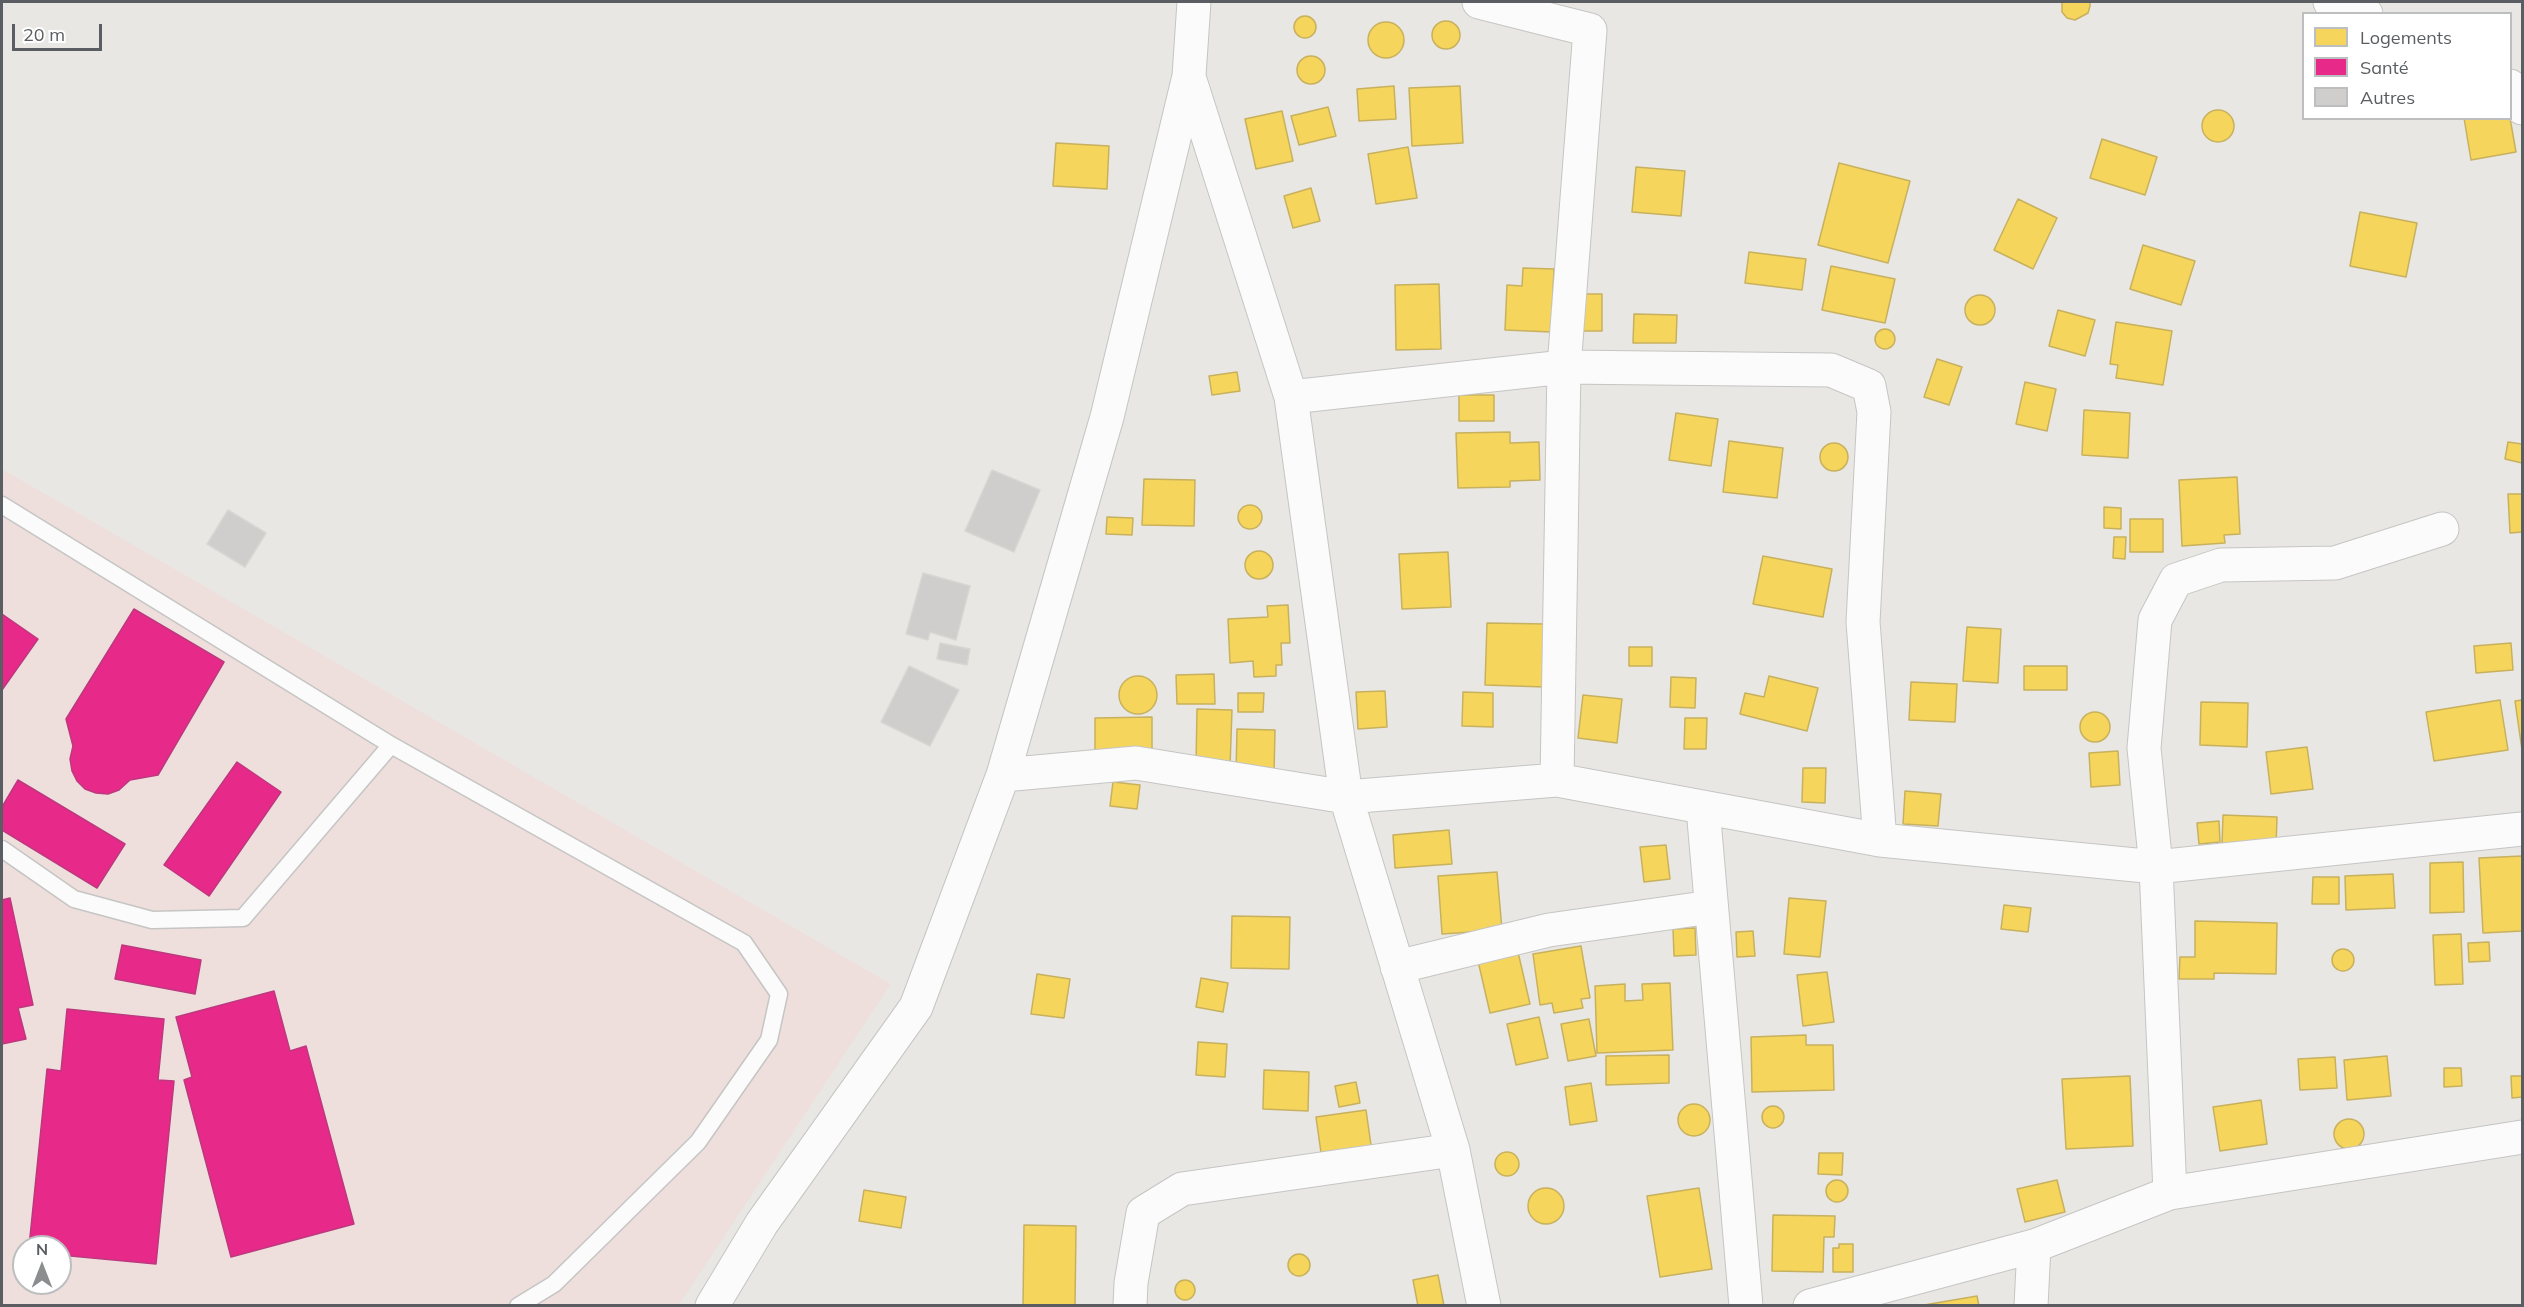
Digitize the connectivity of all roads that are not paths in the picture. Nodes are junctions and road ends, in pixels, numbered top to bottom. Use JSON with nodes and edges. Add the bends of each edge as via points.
{"nodes":[{"id":1,"x":1194,"y":2,"type":"edge"},
{"id":2,"x":1479,"y":2,"type":"edge"},
{"id":3,"x":2330,"y":2,"type":"edge"},
{"id":4,"x":2360,"y":12,"type":"edge"},
{"id":5,"x":1189,"y":76,"type":"junction"},
{"id":6,"x":2512,"y":88,"type":"edge"},
{"id":7,"x":2523,"y":108,"type":"edge"},
{"id":8,"x":1564,"y":368,"type":"junction"},
{"id":9,"x":1291,"y":397,"type":"junction"},
{"id":10,"x":2,"y":505,"type":"edge"},
{"id":11,"x":2442,"y":529,"type":"dead end"},
{"id":12,"x":392,"y":745,"type":"junction"},
{"id":13,"x":1003,"y":775,"type":"junction"},
{"id":14,"x":1557,"y":780,"type":"junction"},
{"id":15,"x":1346,"y":797,"type":"junction"},
{"id":16,"x":1703,"y":808,"type":"junction"},
{"id":17,"x":2523,"y":829,"type":"edge"},
{"id":18,"x":1880,"y":840,"type":"junction"},
{"id":19,"x":2,"y":849,"type":"edge"},
{"id":20,"x":2156,"y":867,"type":"junction"},
{"id":21,"x":1712,"y":907,"type":"junction"},
{"id":22,"x":1397,"y":967,"type":"junction"},
{"id":23,"x":2523,"y":1137,"type":"edge"},
{"id":24,"x":1453,"y":1150,"type":"junction"},
{"id":25,"x":2170,"y":1192,"type":"junction"},
{"id":26,"x":2034,"y":1246,"type":"junction"},
{"id":27,"x":518,"y":1305,"type":"edge"},
{"id":28,"x":712,"y":1305,"type":"edge"},
{"id":29,"x":1130,"y":1305,"type":"edge"},
{"id":30,"x":1484,"y":1305,"type":"edge"},
{"id":31,"x":1746,"y":1305,"type":"edge"},
{"id":32,"x":1810,"y":1305,"type":"edge"},
{"id":33,"x":2031,"y":1305,"type":"edge"}],
"edges":[{"from":1,"to":5,"type":"street"},
{"from":2,"to":8,"type":"street","via":[[1590,30]]},
{"from":3,"to":4,"type":"street"},
{"from":5,"to":9,"type":"street"},
{"from":5,"to":13,"type":"street","via":[[1107,417]]},
{"from":6,"to":7,"type":"street"},
{"from":8,"to":9,"type":"street"},
{"from":8,"to":14,"type":"street"},
{"from":8,"to":18,"type":"street","via":[[1831,370],[1869,386],[1874,412],[1863,622]]},
{"from":9,"to":15,"type":"street"},
{"from":10,"to":12,"type":"lane"},
{"from":11,"to":20,"type":"street","via":[[2335,563],[2221,565],[2176,580],[2155,620],[2144,748]]},
{"from":12,"to":19,"type":"lane","via":[[243,918],[152,920],[74,900]]},
{"from":12,"to":27,"type":"lane","via":[[744,943],[779,994],[769,1040],[698,1142],[554,1284]]},
{"from":13,"to":15,"type":"street","via":[[1137,763]]},
{"from":13,"to":28,"type":"street","via":[[916,1007],[762,1223]]},
{"from":14,"to":15,"type":"street"},
{"from":14,"to":16,"type":"street"},
{"from":15,"to":22,"type":"street"},
{"from":16,"to":18,"type":"street"},
{"from":16,"to":21,"type":"street"},
{"from":17,"to":20,"type":"street"},
{"from":18,"to":20,"type":"street"},
{"from":20,"to":25,"type":"street"},
{"from":21,"to":22,"type":"street","via":[[1549,930]]},
{"from":21,"to":31,"type":"street"},
{"from":22,"to":24,"type":"street"},
{"from":23,"to":25,"type":"street"},
{"from":24,"to":29,"type":"street","via":[[1182,1189],[1143,1213]]},
{"from":24,"to":30,"type":"street"},
{"from":25,"to":26,"type":"street"},
{"from":26,"to":32,"type":"street"},
{"from":26,"to":33,"type":"street"}]}
